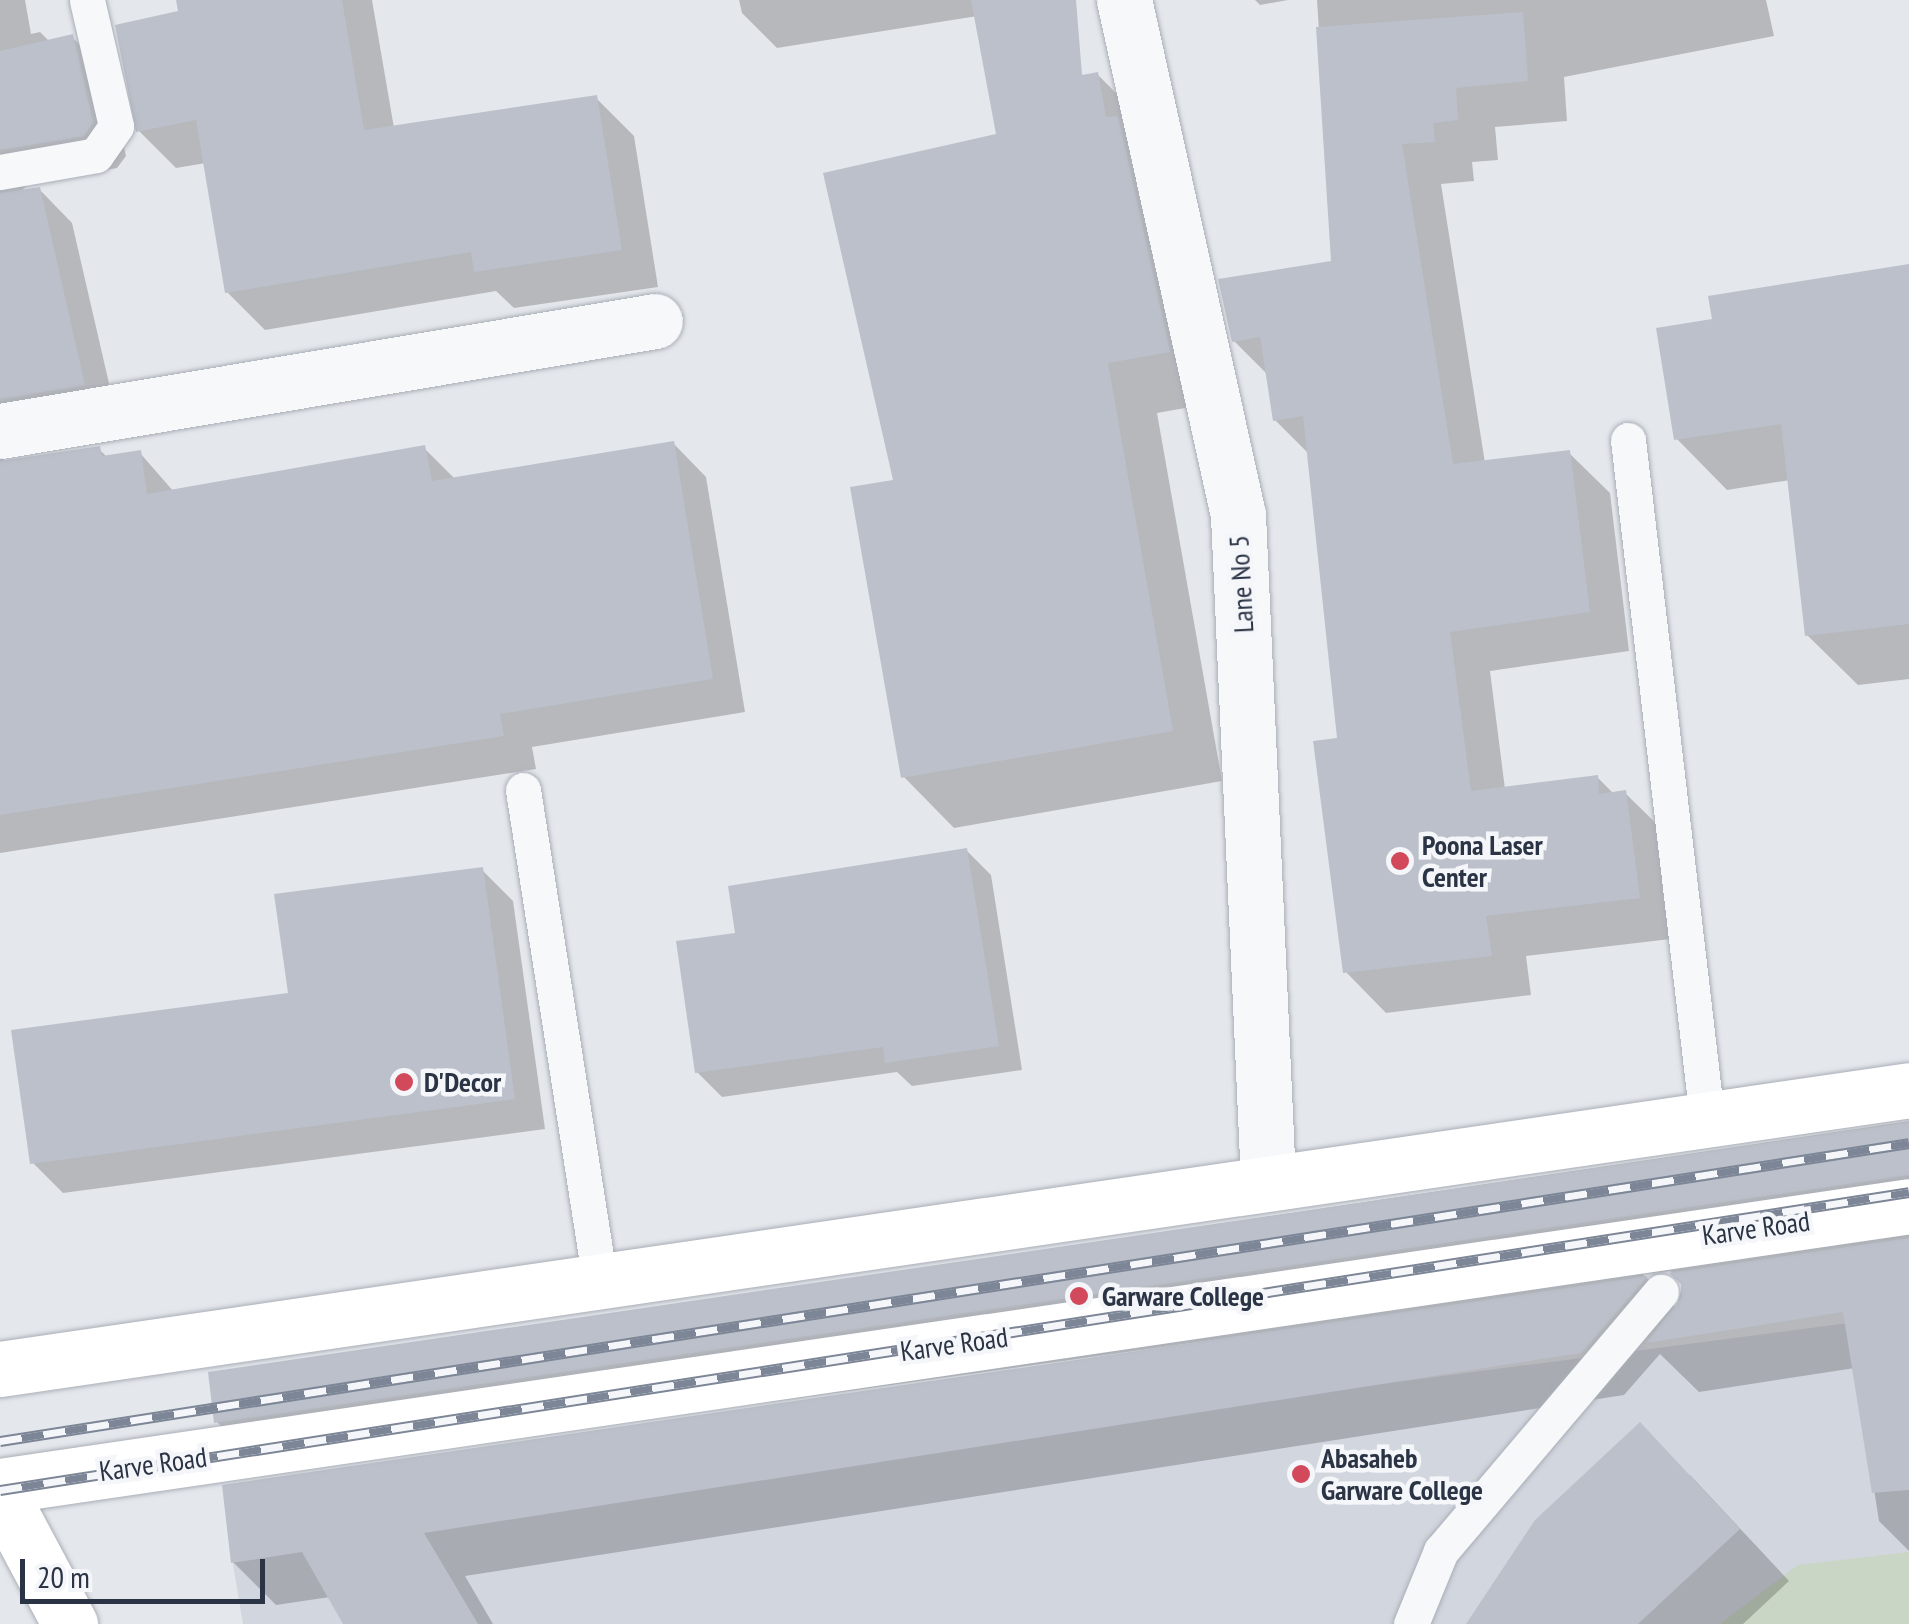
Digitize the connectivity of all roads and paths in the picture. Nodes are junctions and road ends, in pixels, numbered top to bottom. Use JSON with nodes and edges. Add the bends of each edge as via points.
{"nodes":[{"id":1,"x":86,"y":0,"type":"edge"},
{"id":2,"x":1124,"y":0,"type":"edge"},
{"id":3,"x":0,"y":172,"type":"edge"},
{"id":4,"x":655,"y":321,"type":"dead end"},
{"id":5,"x":0,"y":431,"type":"edge"},
{"id":6,"x":1628,"y":440,"type":"dead end"},
{"id":7,"x":524,"y":790,"type":"dead end"},
{"id":8,"x":1909,"y":1090,"type":"edge"},
{"id":9,"x":1707,"y":1118,"type":"junction"},
{"id":10,"x":1268,"y":1180,"type":"junction"},
{"id":11,"x":1909,"y":1206,"type":"edge"},
{"id":12,"x":600,"y":1280,"type":"junction"},
{"id":13,"x":1661,"y":1292,"type":"dead end"},
{"id":14,"x":0,"y":1370,"type":"edge"},
{"id":15,"x":0,"y":1490,"type":"edge"},
{"id":16,"x":70,"y":1624,"type":"edge"},
{"id":17,"x":1410,"y":1624,"type":"edge"}],
"edges":[{"from":1,"to":3,"type":"lane","via":[[116,126],[96,155]]},
{"from":2,"to":10,"type":"street","name":"Lane No 5","via":[[1238,515]]},
{"from":4,"to":5,"type":"street"},
{"from":6,"to":9,"type":"lane"},
{"from":7,"to":12,"type":"lane"},
{"from":8,"to":9,"type":"main road"},
{"from":9,"to":10,"type":"main road"},
{"from":10,"to":12,"type":"main road"},
{"from":11,"to":15,"type":"main road","name":"Karve Road"},
{"from":12,"to":14,"type":"main road"},
{"from":13,"to":17,"type":"lane","via":[[1441,1551]]},
{"from":15,"to":16,"type":"main road"}]}
